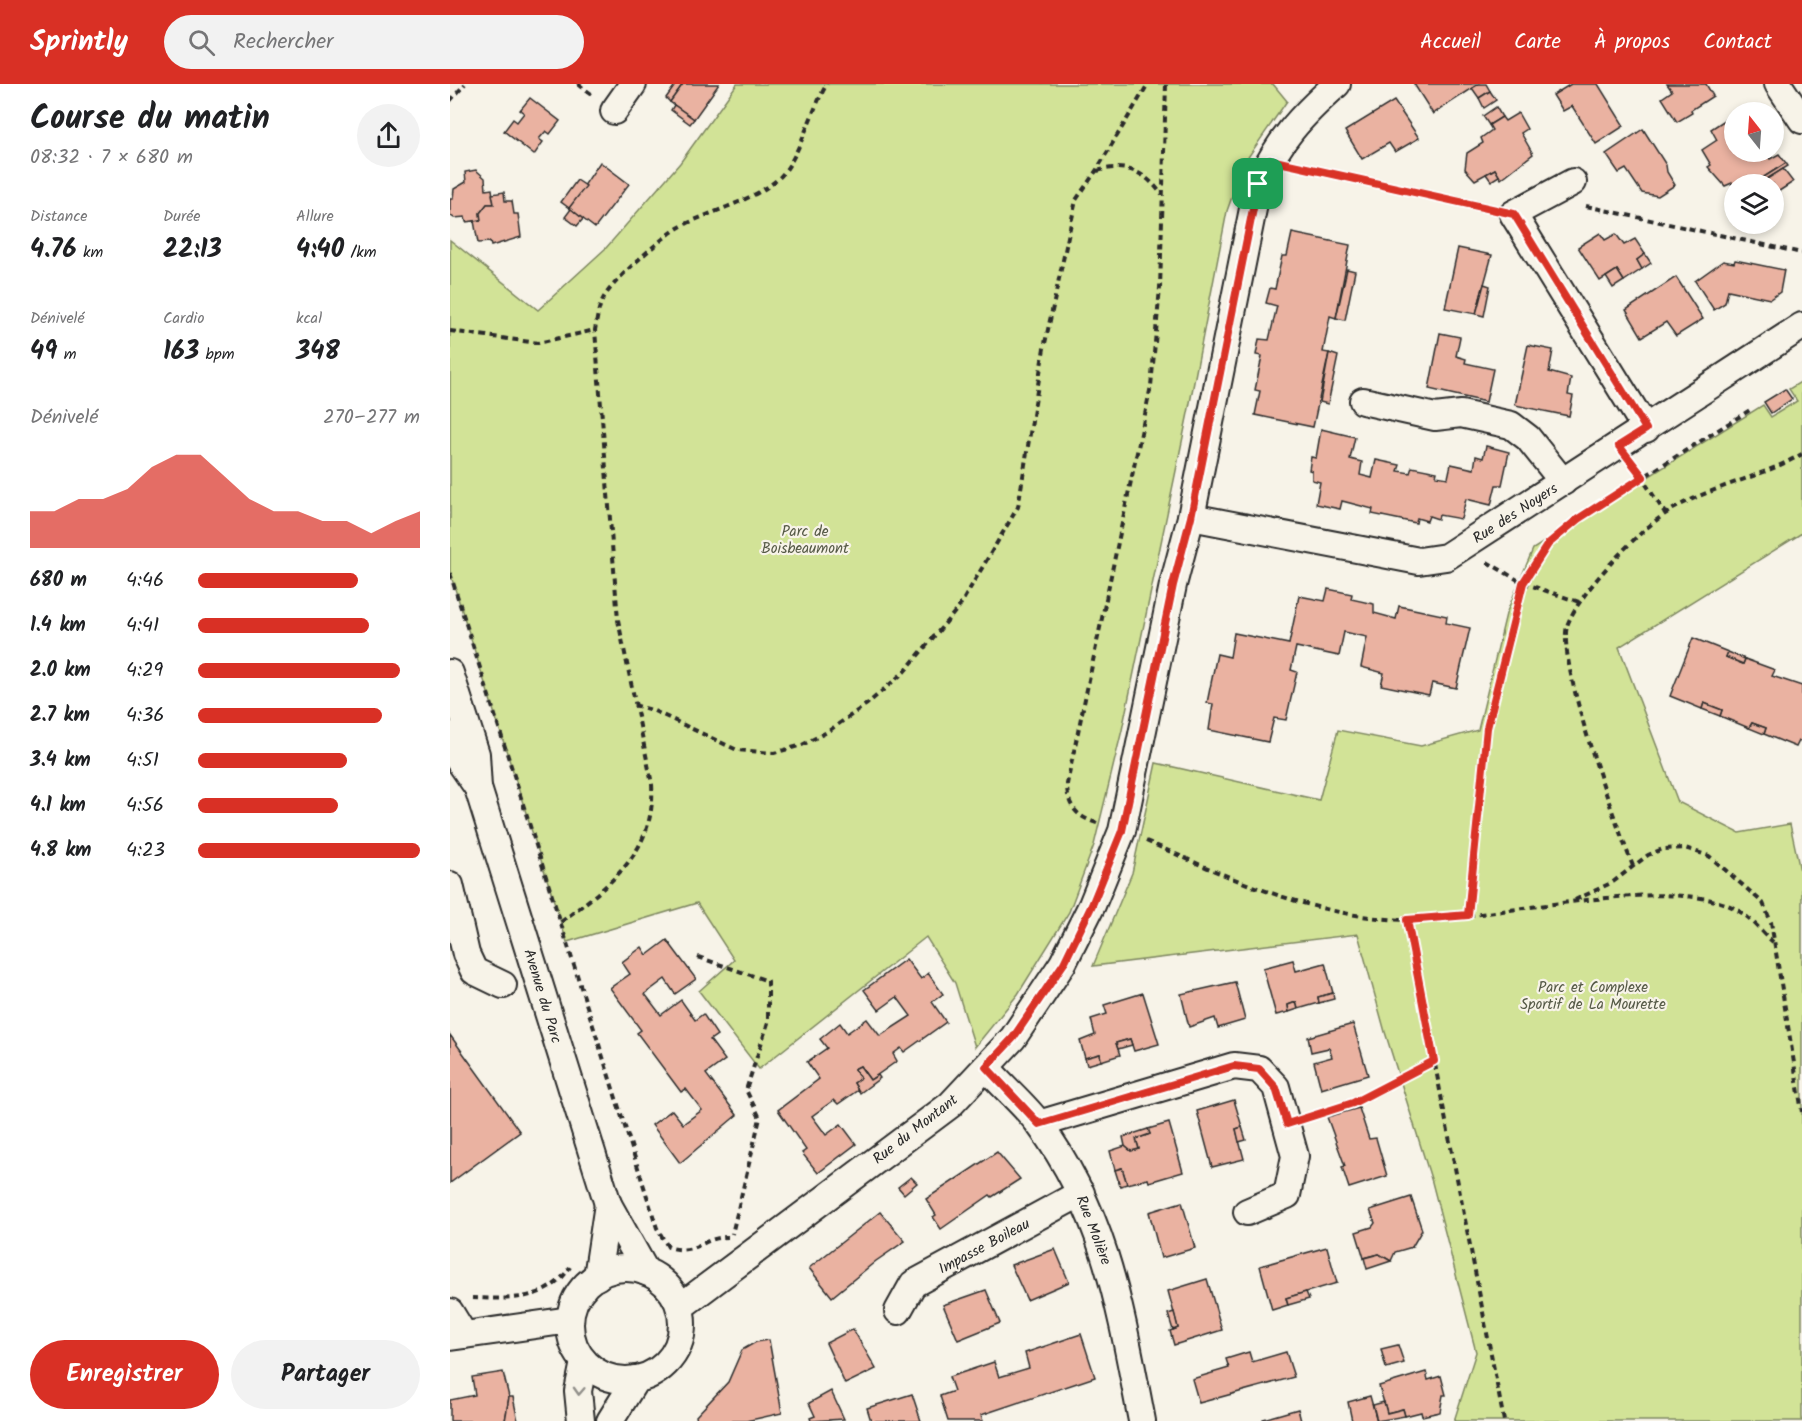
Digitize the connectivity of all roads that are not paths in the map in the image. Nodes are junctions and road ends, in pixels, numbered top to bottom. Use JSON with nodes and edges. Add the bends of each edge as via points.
{"nodes":[{"id":1,"x":633,"y":84,"type":"edge"},
{"id":2,"x":1336,"y":84,"type":"edge"},
{"id":3,"x":1778,"y":84,"type":"edge"},
{"id":4,"x":614,"y":111,"type":"dead end"},
{"id":5,"x":1802,"y":120,"type":"edge"},
{"id":6,"x":1573,"y":182,"type":"dead end"},
{"id":7,"x":1802,"y":327,"type":"edge"},
{"id":8,"x":1363,"y":401,"type":"dead end"},
{"id":9,"x":1646,"y":429,"type":"junction"},
{"id":10,"x":1466,"y":436,"type":"dead end"},
{"id":11,"x":1528,"y":438,"type":"junction"},
{"id":12,"x":1563,"y":482,"type":"junction"},
{"id":13,"x":1191,"y":517,"type":"junction"},
{"id":14,"x":450,"y":673,"type":"edge"},
{"id":15,"x":450,"y":735,"type":"edge"},
{"id":16,"x":478,"y":788,"type":"junction"},
{"id":17,"x":450,"y":885,"type":"edge"},
{"id":18,"x":503,"y":985,"type":"dead end"},
{"id":19,"x":986,"y":1067,"type":"junction"},
{"id":20,"x":1039,"y":1124,"type":"junction"},
{"id":21,"x":1081,"y":1193,"type":"junction"},
{"id":22,"x":608,"y":1204,"type":"junction"},
{"id":23,"x":1246,"y":1212,"type":"dead end"},
{"id":24,"x":646,"y":1272,"type":"junction"},
{"id":25,"x":597,"y":1277,"type":"junction"},
{"id":26,"x":455,"y":1305,"type":"edge"},
{"id":27,"x":680,"y":1307,"type":"junction"},
{"id":28,"x":898,"y":1311,"type":"dead end"},
{"id":29,"x":570,"y":1320,"type":"junction"},
{"id":30,"x":457,"y":1336,"type":"edge"},
{"id":31,"x":584,"y":1362,"type":"junction"},
{"id":32,"x":636,"y":1380,"type":"junction"},
{"id":33,"x":581,"y":1421,"type":"edge"},
{"id":34,"x":610,"y":1421,"type":"edge"},
{"id":35,"x":1142,"y":1421,"type":"edge"}],
"edges":[{"from":1,"to":4,"type":"street"},
{"from":2,"to":13,"type":"street","name":"Rue du Montant","via":[[1301,116],[1270,160],[1256,195]]},
{"from":3,"to":5,"type":"street"},
{"from":6,"to":9,"type":"street","via":[[1514,214]]},
{"from":7,"to":9,"type":"street","name":"Rue des Noyers"},
{"from":8,"to":11,"type":"street","via":[[1435,417],[1461,414],[1511,425]]},
{"from":9,"to":12,"type":"street","name":"Rue des Noyers"},
{"from":10,"to":11,"type":"street","via":[[1475,433]]},
{"from":11,"to":12,"type":"street"},
{"from":12,"to":13,"type":"street","name":"Rue des Noyers","via":[[1446,557],[1419,561]]},
{"from":13,"to":19,"type":"street","name":"Rue du Montant","via":[[1122,831],[1064,963],[1013,1038]]},
{"from":14,"to":16,"type":"street","name":"Avenue du Parc","via":[[476,754]]},
{"from":15,"to":16,"type":"street","name":"Avenue du Parc","via":[[458,759]]},
{"from":16,"to":22,"type":"street","name":"Avenue du Parc"},
{"from":17,"to":18,"type":"street","via":[[466,954],[474,971]]},
{"from":19,"to":20,"type":"street","name":"Rue Molière"},
{"from":19,"to":27,"type":"street","name":"Rue du Montant","via":[[950,1104]]},
{"from":20,"to":21,"type":"street","name":"Rue Molière"},
{"from":20,"to":23,"type":"street","via":[[1234,1066],[1259,1069],[1276,1088],[1295,1156],[1287,1195]]},
{"from":21,"to":28,"type":"street","name":"Impasse Boileau","via":[[913,1284]]},
{"from":21,"to":35,"type":"street","name":"Rue Molière","via":[[1116,1289]]},
{"from":22,"to":24,"type":"street","name":"Avenue du Parc"},
{"from":22,"to":25,"type":"street","name":"Avenue du Parc"},
{"from":24,"to":25,"type":"street","via":[[612,1270]]},
{"from":24,"to":27,"type":"street","via":[[661,1280]]},
{"from":25,"to":29,"type":"street","via":[[574,1303]]},
{"from":26,"to":30,"type":"street"},
{"from":27,"to":32,"type":"street","via":[[681,1339],[674,1353],[664,1366]]},
{"from":29,"to":30,"type":"street"},
{"from":29,"to":31,"type":"street","via":[[576,1349]]},
{"from":31,"to":32,"type":"street","via":[[617,1380]]},
{"from":31,"to":33,"type":"street","one_way":true,"via":[[578,1390]]},
{"from":32,"to":34,"type":"street"}]}
